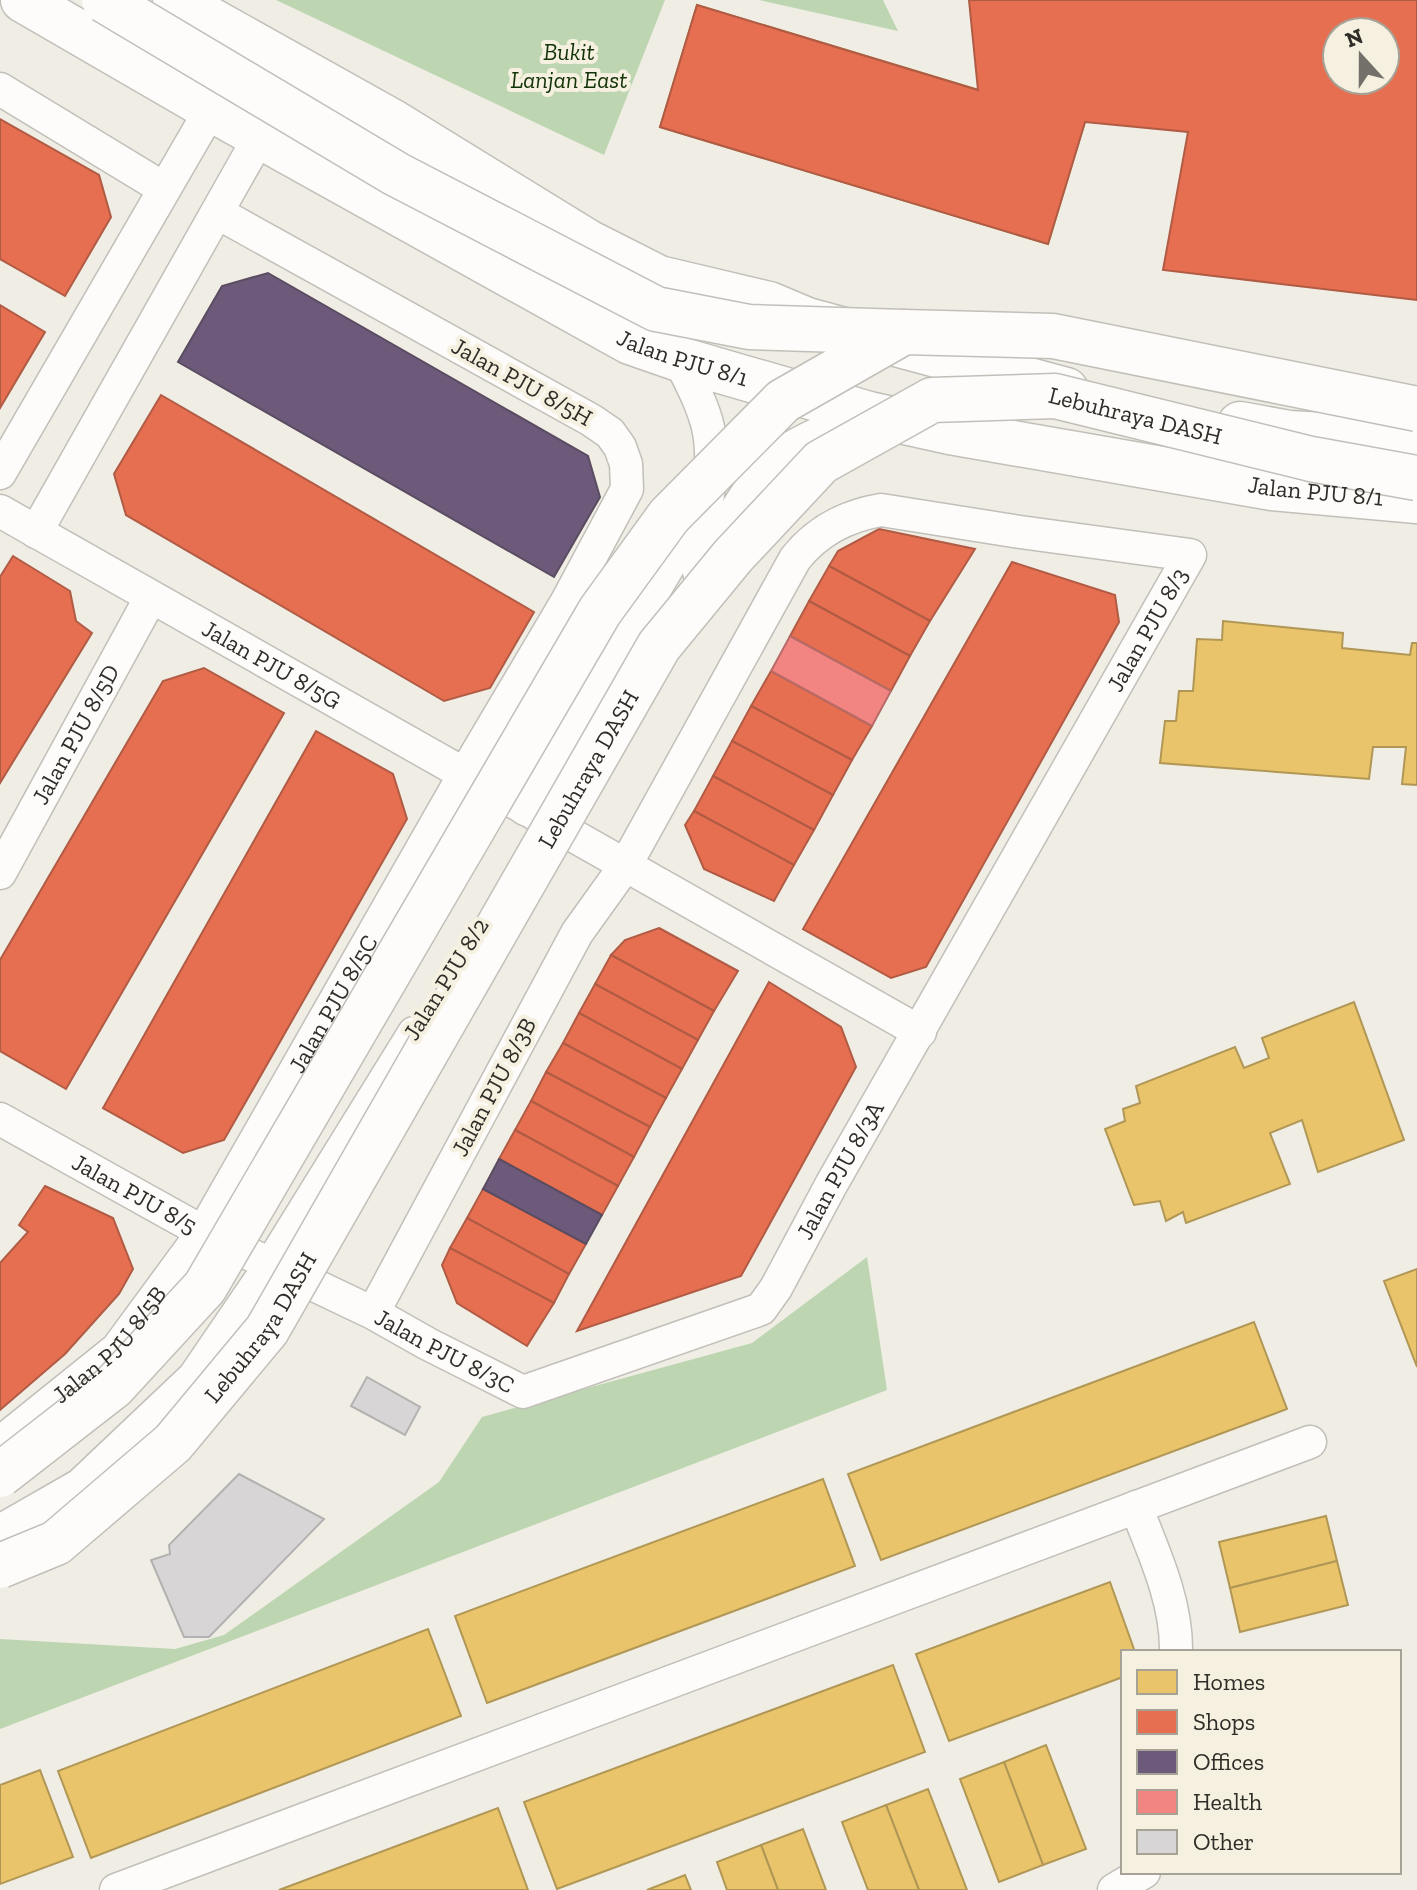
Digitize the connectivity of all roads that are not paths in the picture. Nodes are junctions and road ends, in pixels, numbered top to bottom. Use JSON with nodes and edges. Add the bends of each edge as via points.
{"nodes":[{"id":1,"x":23,"y":0,"type":"edge"},
{"id":2,"x":104,"y":0,"type":"edge"},
{"id":3,"x":175,"y":0,"type":"edge"},
{"id":4,"x":0,"y":89,"type":"edge"},
{"id":5,"x":211,"y":109,"type":"junction"},
{"id":6,"x":260,"y":136,"type":"junction"},
{"id":7,"x":163,"y":188,"type":"junction"},
{"id":8,"x":218,"y":213,"type":"junction"},
{"id":9,"x":904,"y":332,"type":"junction"},
{"id":10,"x":679,"y":359,"type":"junction"},
{"id":11,"x":1417,"y":409,"type":"edge"},
{"id":12,"x":869,"y":414,"type":"junction"},
{"id":13,"x":1417,"y":440,"type":"edge"},
{"id":14,"x":0,"y":473,"type":"edge"},
{"id":15,"x":1417,"y":478,"type":"edge"},
{"id":16,"x":1417,"y":501,"type":"edge"},
{"id":17,"x":0,"y":511,"type":"edge"},
{"id":18,"x":36,"y":532,"type":"junction"},
{"id":19,"x":151,"y":597,"type":"junction"},
{"id":20,"x":464,"y":775,"type":"junction"},
{"id":21,"x":534,"y":815,"type":"junction"},
{"id":22,"x":625,"y":866,"type":"junction"},
{"id":23,"x":0,"y":873,"type":"edge"},
{"id":24,"x":920,"y":1032,"type":"junction"},
{"id":25,"x":0,"y":1119,"type":"edge"},
{"id":26,"x":203,"y":1232,"type":"junction"},
{"id":27,"x":271,"y":1264,"type":"junction"},
{"id":28,"x":761,"y":1309,"type":"joint"},
{"id":29,"x":373,"y":1313,"type":"junction"},
{"id":30,"x":1310,"y":1442,"type":"dead end"},
{"id":31,"x":0,"y":1443,"type":"edge"},
{"id":32,"x":0,"y":1475,"type":"edge"},
{"id":33,"x":1136,"y":1507,"type":"junction"},
{"id":34,"x":0,"y":1531,"type":"edge"},
{"id":35,"x":0,"y":1566,"type":"edge"},
{"id":36,"x":1176,"y":1650,"type":"edge"},
{"id":37,"x":1141,"y":1874,"type":"edge"},
{"id":38,"x":116,"y":1890,"type":"edge"},
{"id":39,"x":1114,"y":1890,"type":"edge"}],
"edges":[{"from":1,"to":5,"type":"main road","name":"Jalan PJU 8/1"},
{"from":2,"to":9,"type":"main road","bridge":true,"via":[[396,174],[656,309],[749,327]]},
{"from":3,"to":13,"type":"main road","via":[[393,122],[588,242],[659,278],[769,304],[807,320],[1048,387],[1289,433]]},
{"from":4,"to":7,"type":"street"},
{"from":5,"to":6,"type":"main road","name":"Jalan PJU 8/1"},
{"from":5,"to":7,"type":"street"},
{"from":6,"to":8,"type":"street"},
{"from":6,"to":10,"type":"main road","name":"Jalan PJU 8/1","via":[[630,342]]},
{"from":7,"to":14,"type":"street"},
{"from":8,"to":18,"type":"street"},
{"from":8,"to":20,"type":"street","name":"Jalan PJU 8/5H","via":[[591,420],[620,447],[627,489]]},
{"from":9,"to":11,"type":"main road","bridge":true,"via":[[1053,336]]},
{"from":9,"to":32,"type":"main road","bridge":true,"via":[[783,401],[669,516],[600,611],[205,1287],[113,1387]]},
{"from":10,"to":12,"type":"main road","name":"Jalan PJU 8/1"},
{"from":10,"to":21,"type":"street","name":"Jalan PJU 8/2","via":[[703,406],[712,443],[707,501]]},
{"from":12,"to":16,"type":"main road","name":"Jalan PJU 8/1","via":[[1272,488]]},
{"from":12,"to":21,"type":"street","name":"Jalan PJU 8/2","via":[[811,436],[782,453],[759,477]]},
{"from":15,"to":35,"type":"main road","name":"Lebuhraya DASH","bridge":true,"via":[[1311,459],[1055,396],[932,400],[821,462],[659,646],[267,1330],[173,1443],[56,1543]]},
{"from":17,"to":18,"type":"street","name":"Jalan PJU 8/5G"},
{"from":18,"to":19,"type":"street","name":"Jalan PJU 8/5G"},
{"from":19,"to":20,"type":"street","name":"Jalan PJU 8/5G"},
{"from":19,"to":23,"type":"street","name":"Jalan PJU 8/5D"},
{"from":20,"to":21,"type":"street","name":"Jalan PJU 8/5G"},
{"from":20,"to":26,"type":"street","name":"Jalan PJU 8/5C"},
{"from":21,"to":22,"type":"street"},
{"from":21,"to":27,"type":"street","name":"Jalan PJU 8/2"},
{"from":22,"to":24,"type":"street"},
{"from":22,"to":24,"type":"street","name":"Jalan PJU 8/3","via":[[795,559],[808,543],[841,521],[881,510],[1190,555]]},
{"from":22,"to":29,"type":"street","name":"Jalan PJU 8/3B","via":[[577,933]]},
{"from":24,"to":28,"type":"street","name":"Jalan PJU 8/3A"},
{"from":25,"to":26,"type":"street","name":"Jalan PJU 8/5"},
{"from":26,"to":27,"type":"street","name":"Jalan PJU 8/5"},
{"from":26,"to":31,"type":"street","name":"Jalan PJU 8/5B","via":[[117,1349]]},
{"from":27,"to":29,"type":"street","name":"Jalan PJU 8/3C"},
{"from":27,"to":34,"type":"street","name":"Jalan PJU 8/2","via":[[194,1377],[80,1485]]},
{"from":28,"to":29,"type":"street","name":"Jalan PJU 8/3C","via":[[523,1392]]},
{"from":30,"to":33,"type":"street"},
{"from":33,"to":36,"type":"street","via":[[1162,1572]]},
{"from":33,"to":38,"type":"street"},
{"from":37,"to":39,"type":"street"}]}
